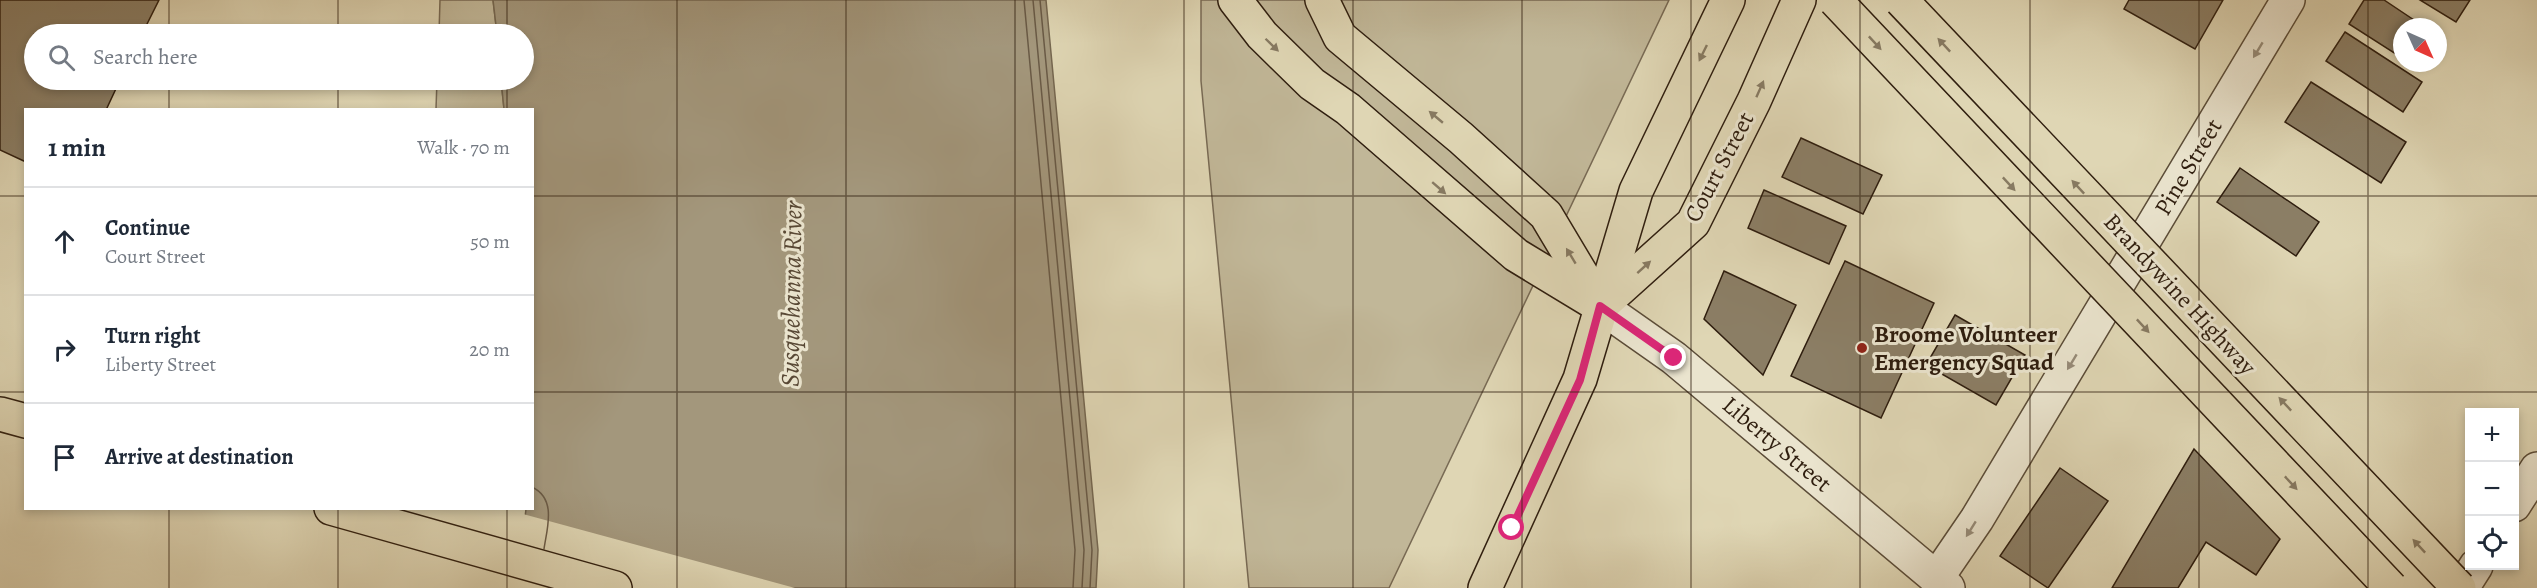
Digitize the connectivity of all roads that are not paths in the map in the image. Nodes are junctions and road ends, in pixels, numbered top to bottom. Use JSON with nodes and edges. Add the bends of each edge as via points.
{"nodes":[{"id":1,"x":1235,"y":0,"type":"edge"},
{"id":2,"x":1322,"y":0,"type":"edge"},
{"id":3,"x":1728,"y":0,"type":"edge"},
{"id":4,"x":1799,"y":0,"type":"edge"},
{"id":5,"x":1835,"y":0,"type":"edge"},
{"id":6,"x":1901,"y":0,"type":"edge"},
{"id":7,"x":2288,"y":0,"type":"edge"},
{"id":8,"x":1600,"y":306,"type":"junction"},
{"id":9,"x":0,"y":414,"type":"edge"},
{"id":10,"x":24,"y":420,"type":"edge"},
{"id":11,"x":2537,"y":469,"type":"edge"},
{"id":12,"x":2519,"y":497,"type":"edge"},
{"id":13,"x":338,"y":510,"type":"edge"},
{"id":14,"x":2473,"y":570,"type":"edge"},
{"id":15,"x":1942,"y":583,"type":"edge"},
{"id":16,"x":615,"y":588,"type":"edge"},
{"id":17,"x":1485,"y":588,"type":"edge"},
{"id":18,"x":2391,"y":588,"type":"edge"},
{"id":19,"x":2460,"y":588,"type":"edge"}],
"edges":[{"from":1,"to":8,"type":"main road","one_way":true,"via":[[1262,35],[1312,84],[1348,109],[1516,255]]},
{"from":8,"to":2,"type":"main road","one_way":true,"via":[[1546,215],[1340,37]]},
{"from":3,"to":8,"type":"main road","one_way":true,"via":[[1636,191]]},
{"from":8,"to":4,"type":"main road","name":"Court Street","one_way":true,"via":[[1693,223]]},
{"from":5,"to":18,"type":"main road","name":"Brandywine Highway","one_way":true,"bridge":true},
{"from":19,"to":6,"type":"main road","name":"Brandywine Highway","one_way":true,"bridge":true},
{"from":7,"to":15,"type":"street","name":"Pine Street","one_way":true},
{"from":8,"to":15,"type":"street","name":"Liberty Street","via":[[1674,358]]},
{"from":8,"to":17,"type":"main road","via":[[1580,380]]},
{"from":9,"to":10,"type":"main road"},
{"from":11,"to":12,"type":"street"},
{"from":13,"to":16,"type":"main road"},
{"from":14,"to":19,"type":"street"}]}
